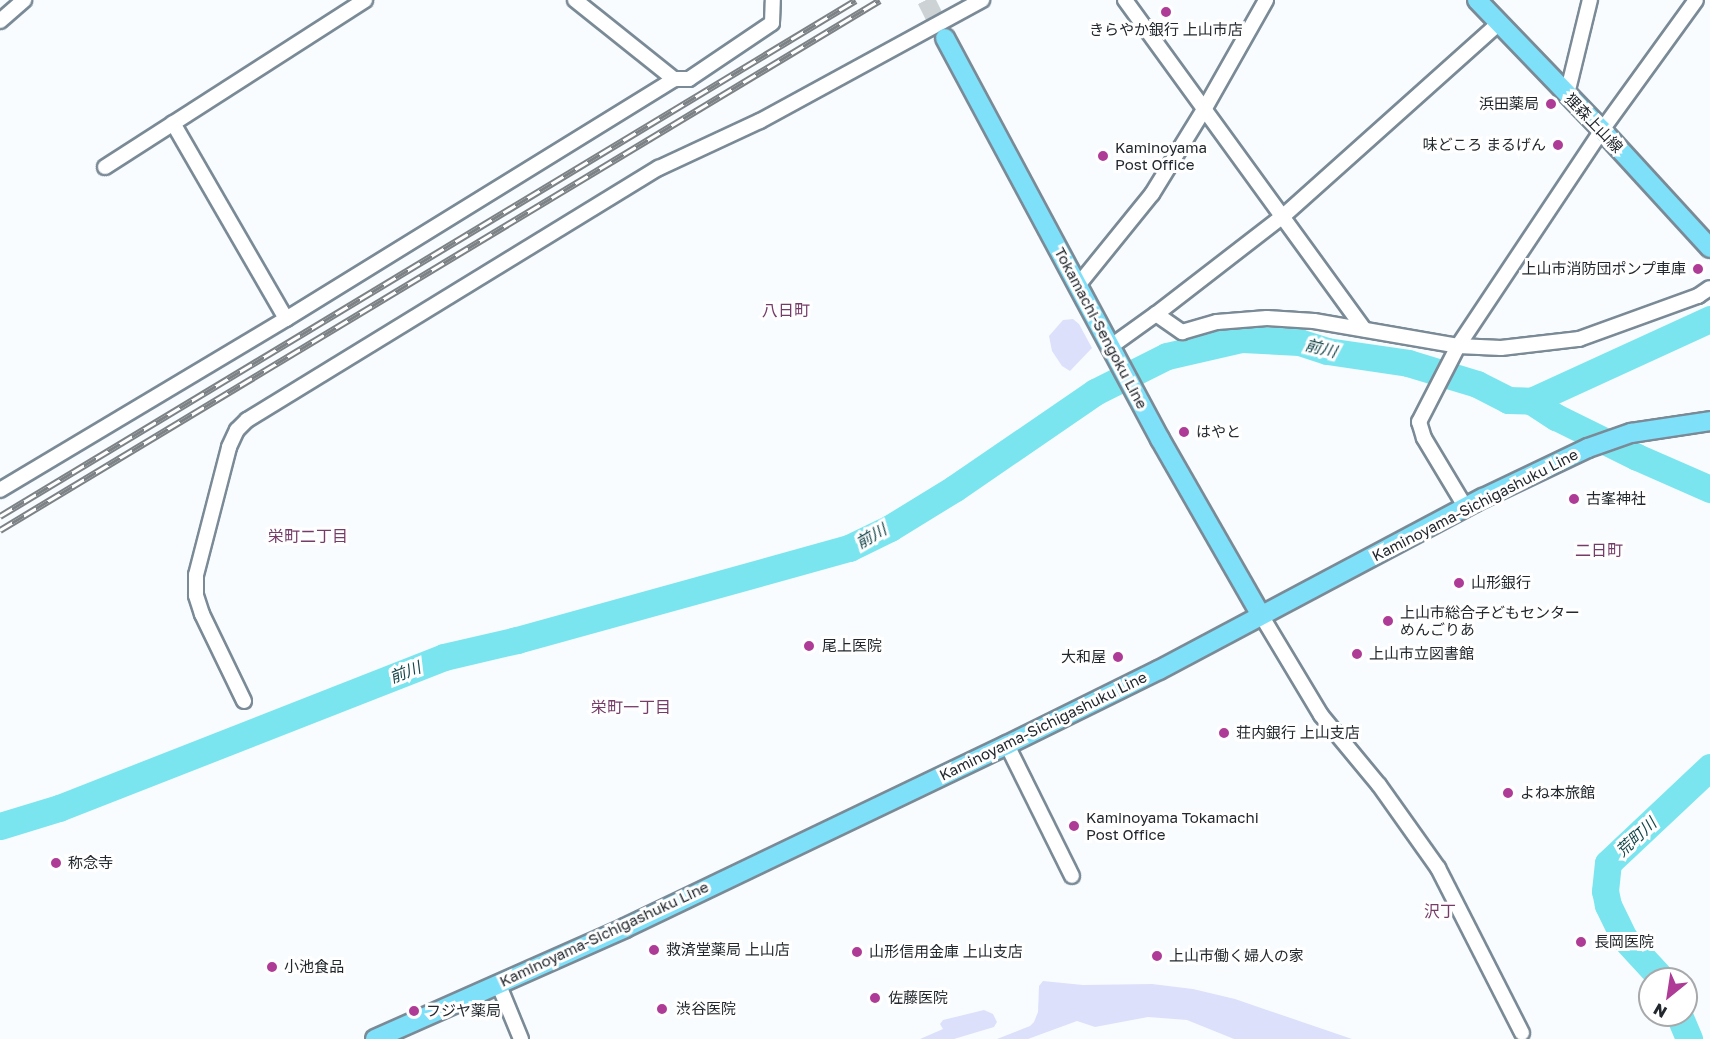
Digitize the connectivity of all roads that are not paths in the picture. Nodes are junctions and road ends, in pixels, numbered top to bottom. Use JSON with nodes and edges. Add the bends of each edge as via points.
{"nodes":[{"id":1,"x":24,"y":0,"type":"edge"},
{"id":2,"x":364,"y":0,"type":"edge"},
{"id":3,"x":575,"y":0,"type":"edge"},
{"id":4,"x":773,"y":0,"type":"edge"},
{"id":5,"x":982,"y":0,"type":"edge"},
{"id":6,"x":1125,"y":0,"type":"edge"},
{"id":7,"x":1266,"y":0,"type":"edge"},
{"id":8,"x":1477,"y":0,"type":"edge"},
{"id":9,"x":1590,"y":0,"type":"edge"},
{"id":10,"x":1696,"y":0,"type":"edge"},
{"id":11,"x":0,"y":21,"type":"edge"},
{"id":12,"x":1498,"y":24,"type":"junction"},
{"id":13,"x":945,"y":38,"type":"tunnel mouth"},
{"id":14,"x":674,"y":79,"type":"junction"},
{"id":15,"x":1567,"y":94,"type":"junction"},
{"id":16,"x":1205,"y":108,"type":"junction"},
{"id":17,"x":173,"y":123,"type":"junction"},
{"id":18,"x":1602,"y":130,"type":"junction"},
{"id":19,"x":105,"y":167,"type":"dead end"},
{"id":20,"x":1283,"y":216,"type":"junction"},
{"id":21,"x":1710,"y":249,"type":"edge"},
{"id":22,"x":1079,"y":284,"type":"junction"},
{"id":23,"x":1710,"y":288,"type":"edge"},
{"id":24,"x":1156,"y":314,"type":"junction"},
{"id":25,"x":286,"y":319,"type":"junction"},
{"id":26,"x":1364,"y":329,"type":"junction"},
{"id":27,"x":1458,"y":346,"type":"junction"},
{"id":28,"x":1114,"y":353,"type":"junction"},
{"id":29,"x":1710,"y":421,"type":"edge"},
{"id":30,"x":0,"y":490,"type":"edge"},
{"id":31,"x":1466,"y":508,"type":"junction"},
{"id":32,"x":1261,"y":615,"type":"junction"},
{"id":33,"x":244,"y":701,"type":"dead end"},
{"id":34,"x":1007,"y":745,"type":"junction"},
{"id":35,"x":1072,"y":876,"type":"dead end"},
{"id":36,"x":498,"y":983,"type":"junction"},
{"id":37,"x":1522,"y":1034,"type":"dead end"},
{"id":38,"x":375,"y":1039,"type":"edge"},
{"id":39,"x":521,"y":1039,"type":"edge"}],
"edges":[{"from":1,"to":11,"type":"street"},
{"from":2,"to":17,"type":"street"},
{"from":3,"to":14,"type":"street"},
{"from":4,"to":14,"type":"street","via":[[772,23],[689,79]]},
{"from":5,"to":33,"type":"street","via":[[760,121],[659,168],[247,420],[229,447],[196,574],[196,595],[202,614]]},
{"from":6,"to":16,"type":"street"},
{"from":7,"to":16,"type":"street"},
{"from":8,"to":12,"type":"main road","name":"狸森上山線"},
{"from":9,"to":15,"type":"street"},
{"from":10,"to":18,"type":"street"},
{"from":12,"to":15,"type":"main road","name":"狸森上山線"},
{"from":12,"to":20,"type":"street"},
{"from":13,"to":22,"type":"main road","name":"Tokamachi-Sengoku Line"},
{"from":14,"to":25,"type":"street"},
{"from":15,"to":18,"type":"main road","name":"狸森上山線"},
{"from":16,"to":20,"type":"street"},
{"from":16,"to":22,"type":"street","via":[[1152,194]]},
{"from":17,"to":19,"type":"street"},
{"from":17,"to":25,"type":"street"},
{"from":18,"to":21,"type":"main road","name":"狸森上山線"},
{"from":18,"to":27,"type":"street"},
{"from":20,"to":24,"type":"street"},
{"from":20,"to":26,"type":"street"},
{"from":22,"to":28,"type":"main road","name":"Tokamachi-Sengoku Line"},
{"from":23,"to":27,"type":"street","via":[[1698,296],[1579,339],[1501,348]]},
{"from":24,"to":26,"type":"street","via":[[1182,332],[1217,322],[1267,318]]},
{"from":24,"to":28,"type":"street"},
{"from":25,"to":30,"type":"street"},
{"from":26,"to":27,"type":"street"},
{"from":27,"to":31,"type":"street","via":[[1419,422]]},
{"from":28,"to":32,"type":"main road","name":"Tokamachi-Sengoku Line"},
{"from":29,"to":31,"type":"main road","name":"Kaminoyama-Sichigashuku Line","via":[[1631,433],[1588,448]]},
{"from":31,"to":32,"type":"main road","name":"Kaminoyama-Sichigashuku Line"},
{"from":32,"to":34,"type":"main road","name":"Kaminoyama-Sichigashuku Line"},
{"from":32,"to":37,"type":"street","via":[[1321,715],[1379,785],[1438,868]]},
{"from":34,"to":35,"type":"street"},
{"from":34,"to":36,"type":"main road","name":"Kaminoyama-Sichigashuku Line","via":[[625,928]]},
{"from":36,"to":38,"type":"main road","name":"Kaminoyama-Sichigashuku Line"},
{"from":36,"to":39,"type":"street"}]}
